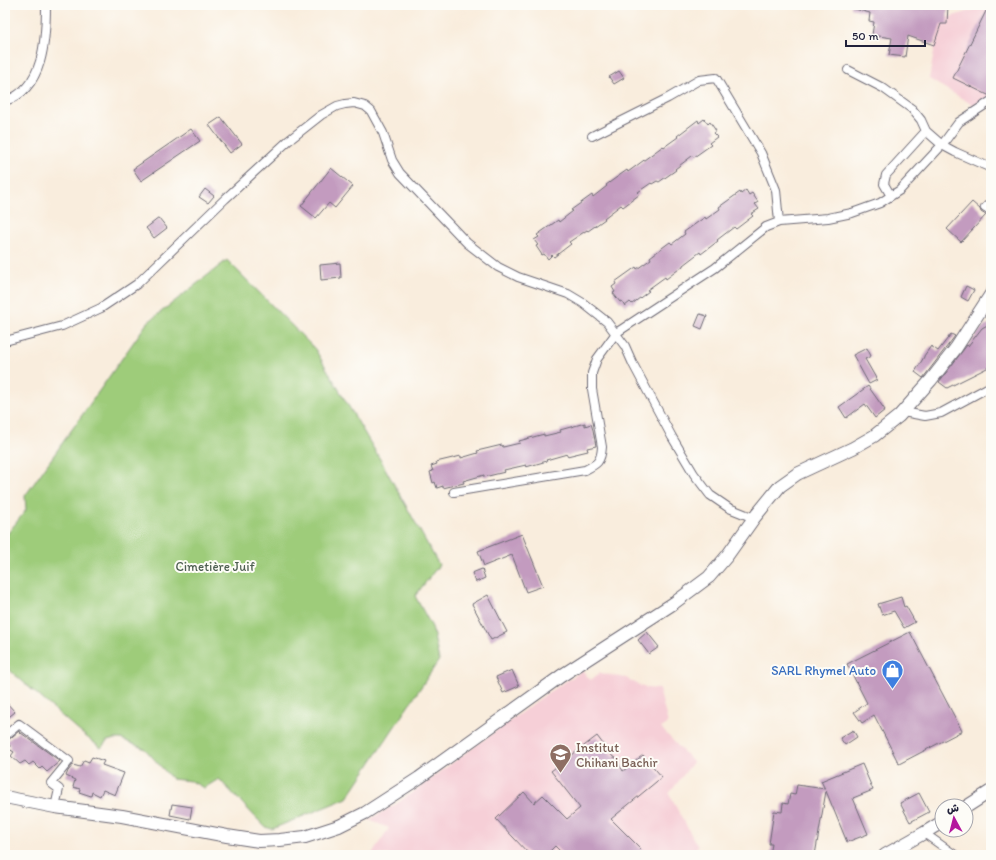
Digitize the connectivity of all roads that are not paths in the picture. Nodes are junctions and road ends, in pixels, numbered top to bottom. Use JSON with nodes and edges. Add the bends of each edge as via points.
{"nodes":[{"id":1,"x":46,"y":5,"type":"edge"},
{"id":2,"x":848,"y":70,"type":"dead end"},
{"id":3,"x":5,"y":101,"type":"edge"},
{"id":4,"x":991,"y":101,"type":"edge"},
{"id":5,"x":926,"y":131,"type":"junction"},
{"id":6,"x":592,"y":136,"type":"dead end"},
{"id":7,"x":942,"y":145,"type":"junction"},
{"id":8,"x":991,"y":168,"type":"edge"},
{"id":9,"x":891,"y":196,"type":"junction"},
{"id":10,"x":779,"y":222,"type":"junction"},
{"id":11,"x":991,"y":294,"type":"edge"},
{"id":12,"x":987,"y":308,"type":"edge"},
{"id":13,"x":616,"y":333,"type":"junction"},
{"id":14,"x":5,"y":341,"type":"edge"},
{"id":15,"x":991,"y":386,"type":"edge"},
{"id":16,"x":903,"y":412,"type":"junction"},
{"id":17,"x":454,"y":492,"type":"dead end"},
{"id":18,"x":754,"y":518,"type":"junction"},
{"id":19,"x":5,"y":736,"type":"edge"},
{"id":20,"x":991,"y":791,"type":"edge"},
{"id":21,"x":5,"y":797,"type":"edge"},
{"id":22,"x":974,"y":802,"type":"edge"},
{"id":23,"x":55,"y":807,"type":"junction"},
{"id":24,"x":934,"y":827,"type":"edge"},
{"id":25,"x":924,"y":833,"type":"junction"},
{"id":26,"x":908,"y":842,"type":"junction"},
{"id":27,"x":885,"y":855,"type":"edge"},
{"id":28,"x":900,"y":855,"type":"edge"},
{"id":29,"x":956,"y":855,"type":"edge"}],
"edges":[{"from":1,"to":3,"type":"street","via":[[46,24],[37,71],[30,84],[20,94]]},
{"from":2,"to":5,"type":"street","via":[[883,88],[912,109]]},
{"from":4,"to":7,"type":"street","via":[[959,122]]},
{"from":5,"to":7,"type":"street"},
{"from":5,"to":9,"type":"street","via":[[886,175],[884,184]]},
{"from":6,"to":10,"type":"street","via":[[698,80],[716,78],[761,153],[776,190]]},
{"from":7,"to":8,"type":"street"},
{"from":7,"to":9,"type":"street","via":[[900,190]]},
{"from":9,"to":10,"type":"street","via":[[880,203],[852,213],[828,218]]},
{"from":10,"to":13,"type":"street","via":[[766,227],[715,268]]},
{"from":11,"to":12,"type":"main road"},
{"from":12,"to":16,"type":"main road","via":[[932,380]]},
{"from":13,"to":14,"type":"street","via":[[607,322],[583,303],[568,294],[518,277],[498,267],[467,243],[400,173],[371,111],[365,106],[345,104],[321,115],[288,141],[137,284],[101,308],[62,326]]},
{"from":13,"to":17,"type":"street","via":[[597,359],[592,373],[592,389],[602,447],[601,457],[594,465],[585,470]]},
{"from":13,"to":18,"type":"street","via":[[694,474],[710,495],[729,508]]},
{"from":15,"to":16,"type":"street","via":[[941,413],[925,416]]},
{"from":16,"to":18,"type":"main road","via":[[874,436],[797,474],[780,486]]},
{"from":18,"to":23,"type":"main road","via":[[709,577],[674,603],[561,676],[365,814],[338,826],[305,837],[259,841],[122,816]]},
{"from":19,"to":23,"type":"street","via":[[19,724],[69,761],[51,783],[59,789]]},
{"from":20,"to":22,"type":"main road"},
{"from":21,"to":23,"type":"main road"},
{"from":24,"to":25,"type":"main road"},
{"from":25,"to":26,"type":"main road"},
{"from":25,"to":29,"type":"street"},
{"from":26,"to":27,"type":"main road"},
{"from":26,"to":28,"type":"street"}]}
